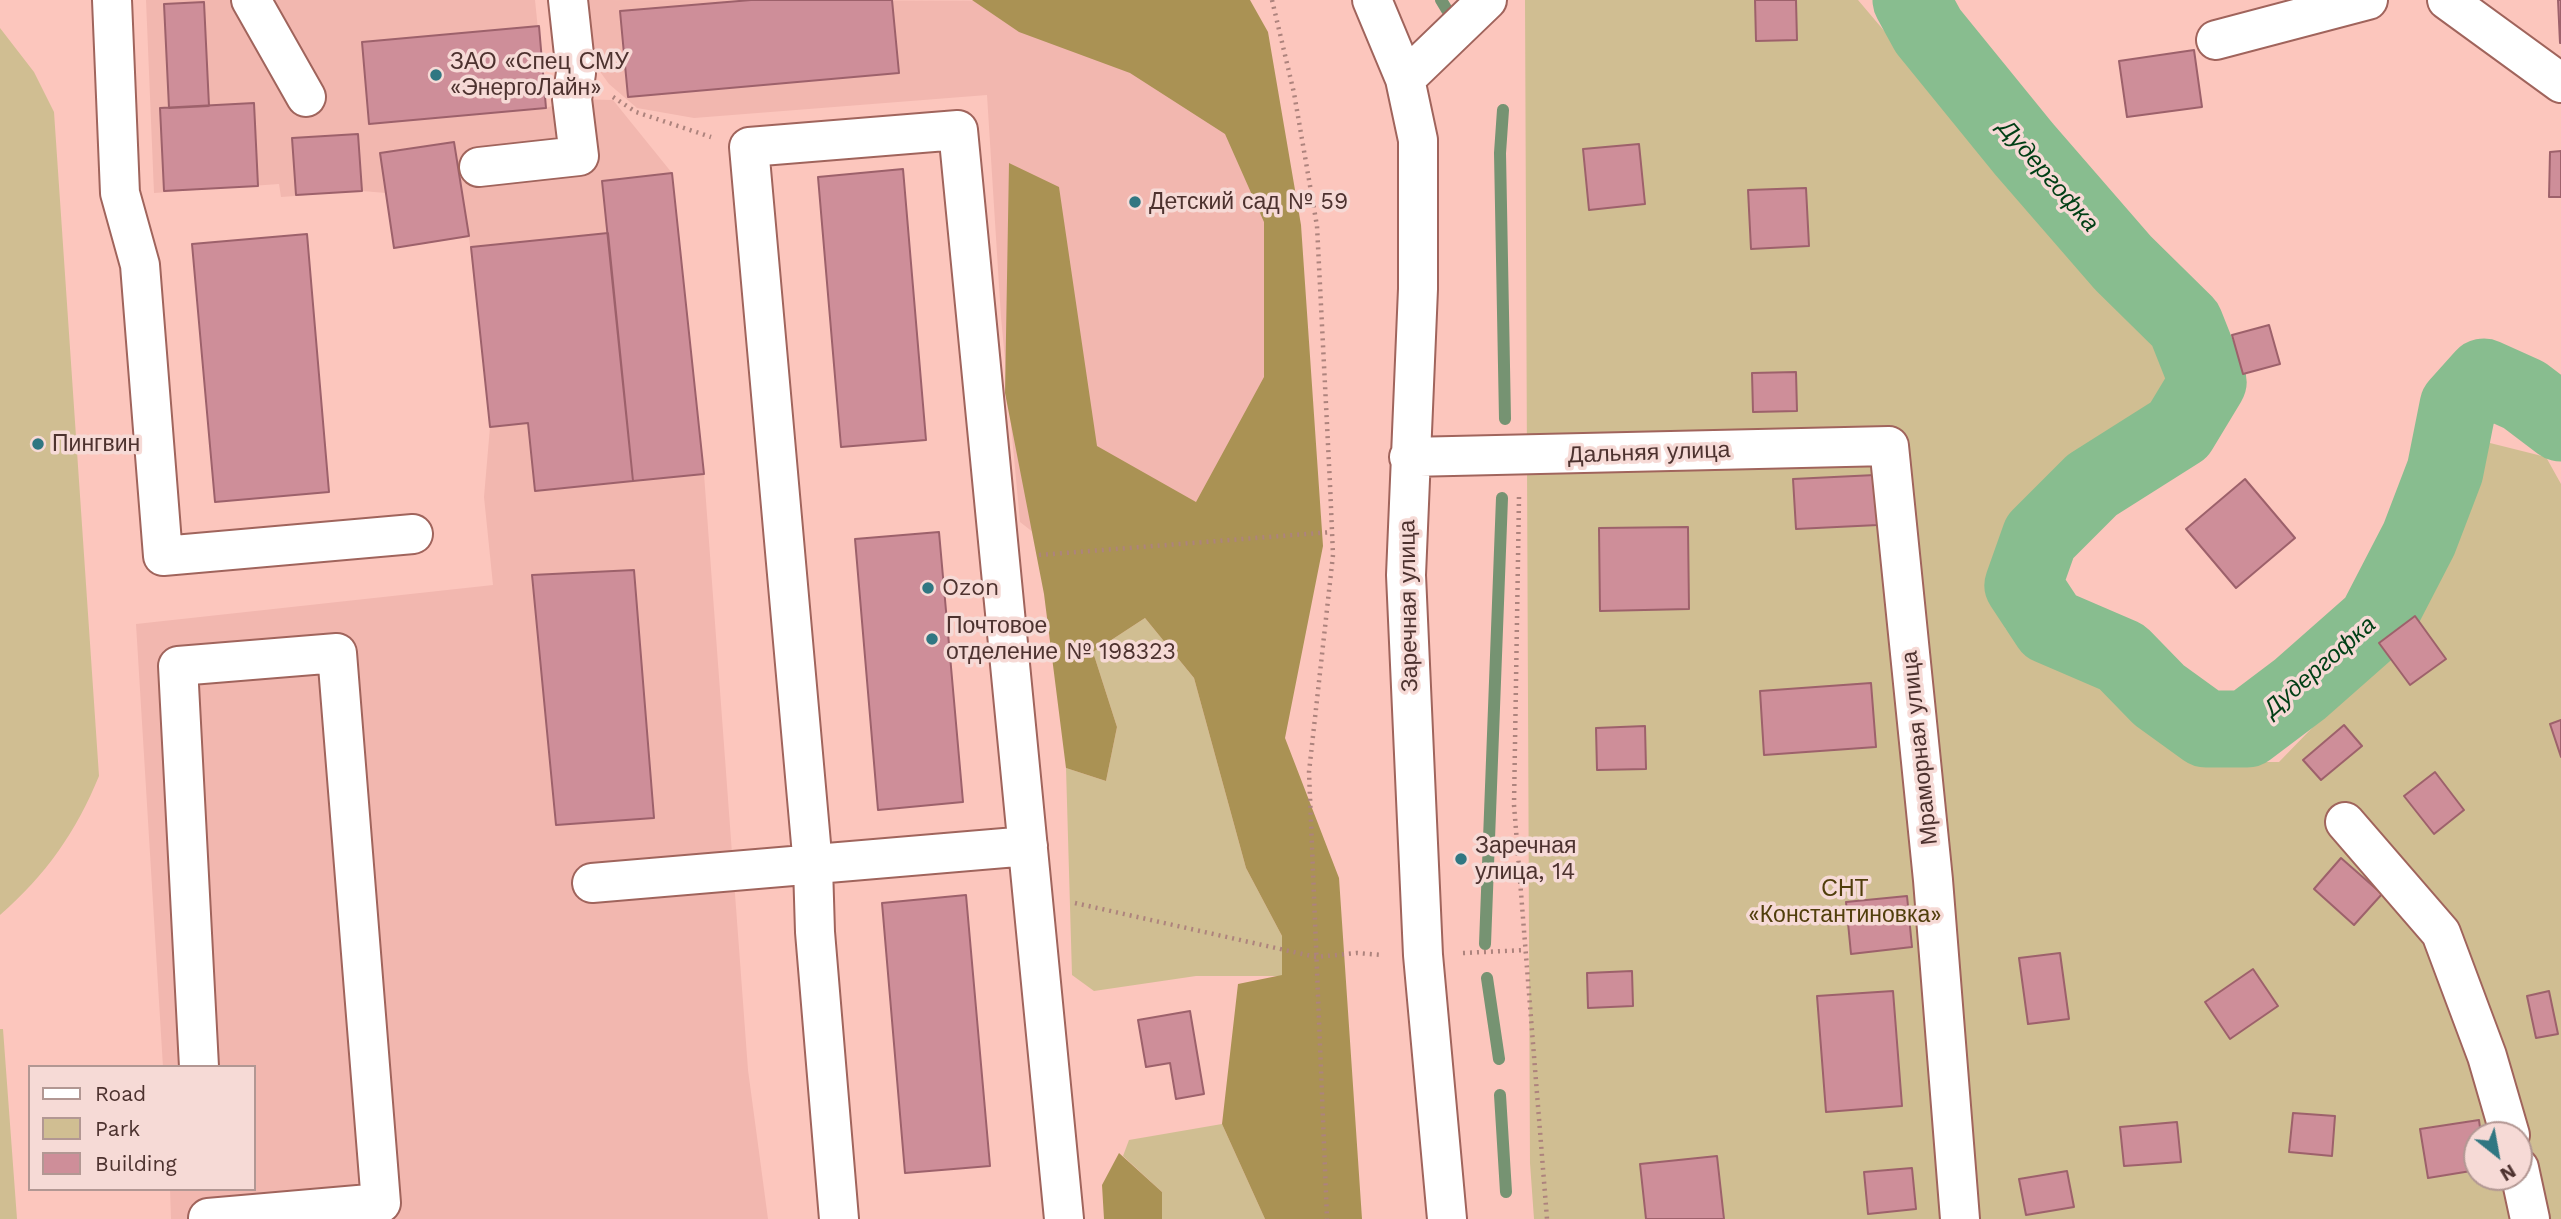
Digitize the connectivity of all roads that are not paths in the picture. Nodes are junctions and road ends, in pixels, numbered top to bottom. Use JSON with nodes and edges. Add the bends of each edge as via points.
{"nodes":[{"id":1,"x":112,"y":0,"type":"edge"},
{"id":2,"x":251,"y":0,"type":"edge"},
{"id":3,"x":568,"y":0,"type":"edge"},
{"id":4,"x":1372,"y":0,"type":"edge"},
{"id":5,"x":1487,"y":0,"type":"edge"},
{"id":6,"x":2368,"y":0,"type":"edge"},
{"id":7,"x":2447,"y":0,"type":"edge"},
{"id":8,"x":2216,"y":40,"type":"dead end"},
{"id":9,"x":1405,"y":79,"type":"junction"},
{"id":10,"x":2561,"y":82,"type":"edge"},
{"id":11,"x":306,"y":97,"type":"dead end"},
{"id":12,"x":479,"y":167,"type":"dead end"},
{"id":13,"x":1889,"y":446,"type":"joint"},
{"id":14,"x":1409,"y":457,"type":"junction"},
{"id":15,"x":413,"y":534,"type":"dead end"},
{"id":16,"x":2344,"y":822,"type":"dead end"},
{"id":17,"x":1028,"y":846,"type":"junction"},
{"id":18,"x":813,"y":866,"type":"junction"},
{"id":19,"x":592,"y":883,"type":"dead end"},
{"id":20,"x":200,"y":1065,"type":"edge"},
{"id":21,"x":2506,"y":1121,"type":"edge"},
{"id":22,"x":2524,"y":1191,"type":"edge"},
{"id":23,"x":207,"y":1209,"type":"edge"},
{"id":24,"x":839,"y":1219,"type":"edge"},
{"id":25,"x":1065,"y":1219,"type":"edge"},
{"id":26,"x":1447,"y":1219,"type":"edge"},
{"id":27,"x":1960,"y":1219,"type":"edge"},
{"id":28,"x":2530,"y":1219,"type":"edge"}],
"edges":[{"from":1,"to":15,"type":"street","via":[[120,193],[140,265],[163,556]]},
{"from":2,"to":11,"type":"street"},
{"from":3,"to":12,"type":"street","via":[[579,156]]},
{"from":4,"to":9,"type":"street","name":"Заречная улица"},
{"from":5,"to":9,"type":"street"},
{"from":6,"to":8,"type":"street"},
{"from":7,"to":10,"type":"street"},
{"from":9,"to":14,"type":"street","name":"Заречная улица","via":[[1418,139],[1418,289]]},
{"from":13,"to":14,"type":"street","name":"Дальняя улица"},
{"from":13,"to":27,"type":"street","name":"Мраморная улица","via":[[1933,880]]},
{"from":14,"to":26,"type":"street","name":"Заречная улица","via":[[1406,575],[1418,857]]},
{"from":16,"to":21,"type":"street","via":[[2441,933]]},
{"from":17,"to":18,"type":"street"},
{"from":17,"to":18,"type":"street","via":[[958,130],[749,148]]},
{"from":17,"to":25,"type":"street"},
{"from":18,"to":19,"type":"street"},
{"from":18,"to":24,"type":"street"},
{"from":20,"to":23,"type":"street","via":[[178,666],[337,653],[381,1203]]},
{"from":22,"to":28,"type":"street"}]}
